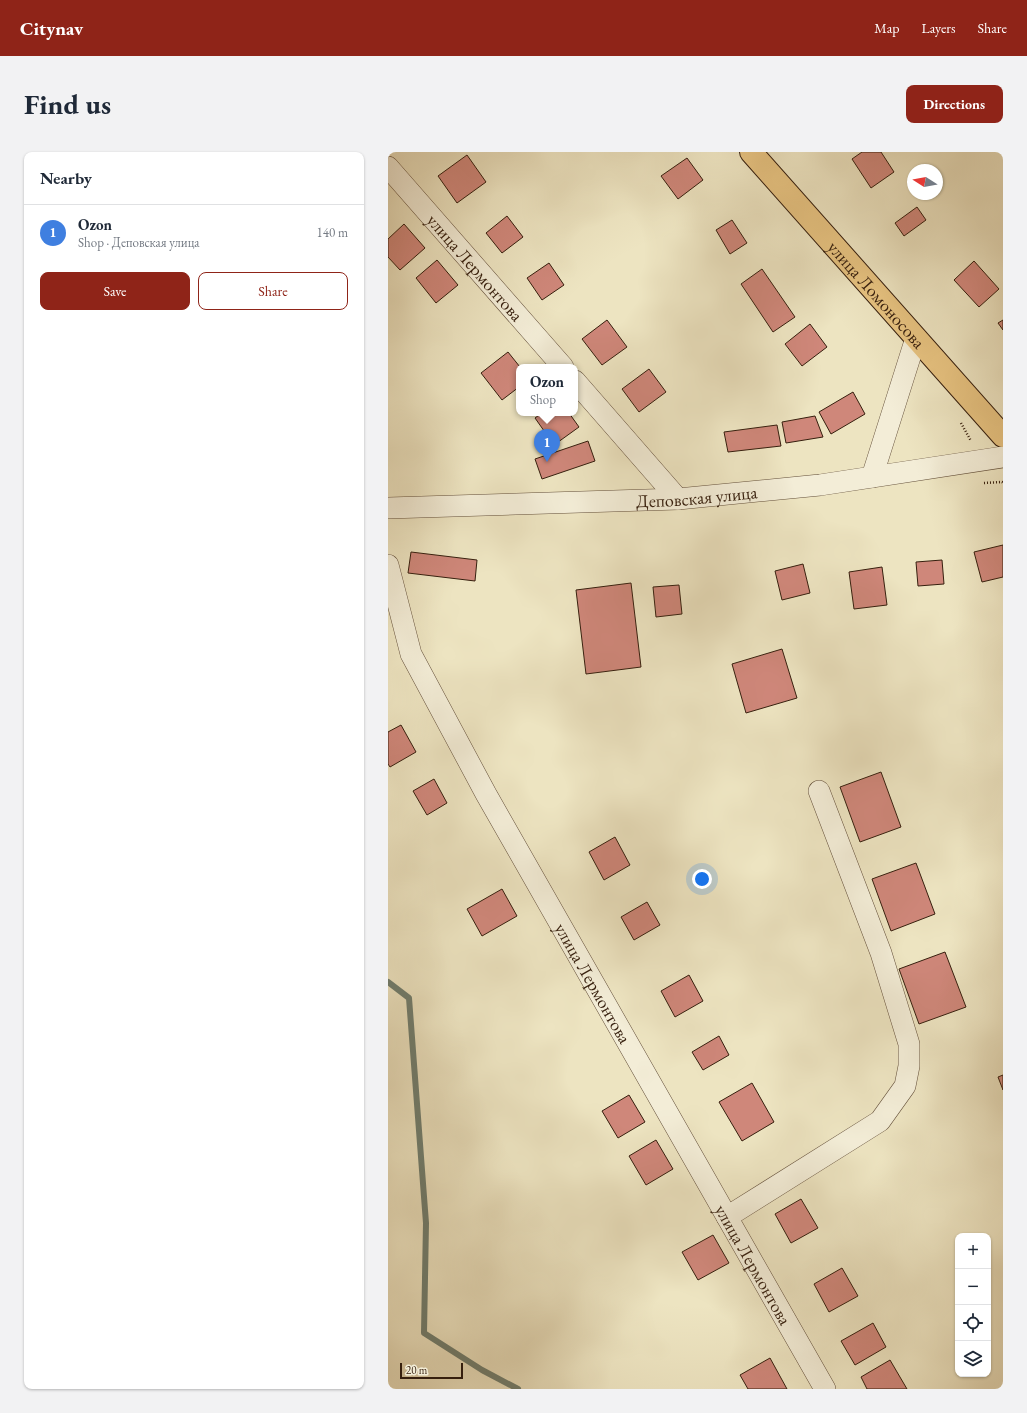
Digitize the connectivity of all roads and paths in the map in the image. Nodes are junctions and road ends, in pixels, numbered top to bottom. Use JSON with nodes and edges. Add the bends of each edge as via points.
{"nodes":[{"id":1,"x":751,"y":152,"type":"edge"},
{"id":2,"x":388,"y":167,"type":"edge"},
{"id":3,"x":916,"y":338,"type":"junction"},
{"id":4,"x":560,"y":364,"type":"edge"},
{"id":5,"x":578,"y":384,"type":"edge"},
{"id":6,"x":960,"y":421,"type":"dead end"},
{"id":7,"x":1003,"y":436,"type":"edge"},
{"id":8,"x":974,"y":447,"type":"dead end"},
{"id":9,"x":1003,"y":457,"type":"edge"},
{"id":10,"x":872,"y":477,"type":"junction"},
{"id":11,"x":678,"y":499,"type":"junction"},
{"id":12,"x":388,"y":508,"type":"edge"},
{"id":13,"x":388,"y":565,"type":"edge"},
{"id":14,"x":819,"y":791,"type":"dead end"},
{"id":15,"x":727,"y":1218,"type":"junction"},
{"id":16,"x":825,"y":1389,"type":"edge"}],
"edges":[{"from":1,"to":3,"type":"main road","name":"улица Ломоносова"},
{"from":2,"to":4,"type":"street","name":"улица Лермонтова"},
{"from":3,"to":7,"type":"main road","name":"улица Ломоносова"},
{"from":3,"to":10,"type":"street"},
{"from":5,"to":11,"type":"street"},
{"from":6,"to":8,"type":"path"},
{"from":9,"to":10,"type":"street","name":"Деповская улица"},
{"from":10,"to":11,"type":"street","name":"Деповская улица","via":[[820,485]]},
{"from":11,"to":12,"type":"street","name":"Деповская улица"},
{"from":13,"to":15,"type":"street","name":"улица Лермонтова","via":[[411,654],[486,794]]},
{"from":14,"to":15,"type":"street","via":[[881,953],[909,1044],[909,1066],[905,1086],[880,1121]]},
{"from":15,"to":16,"type":"street","name":"улица Лермонтова"}]}
